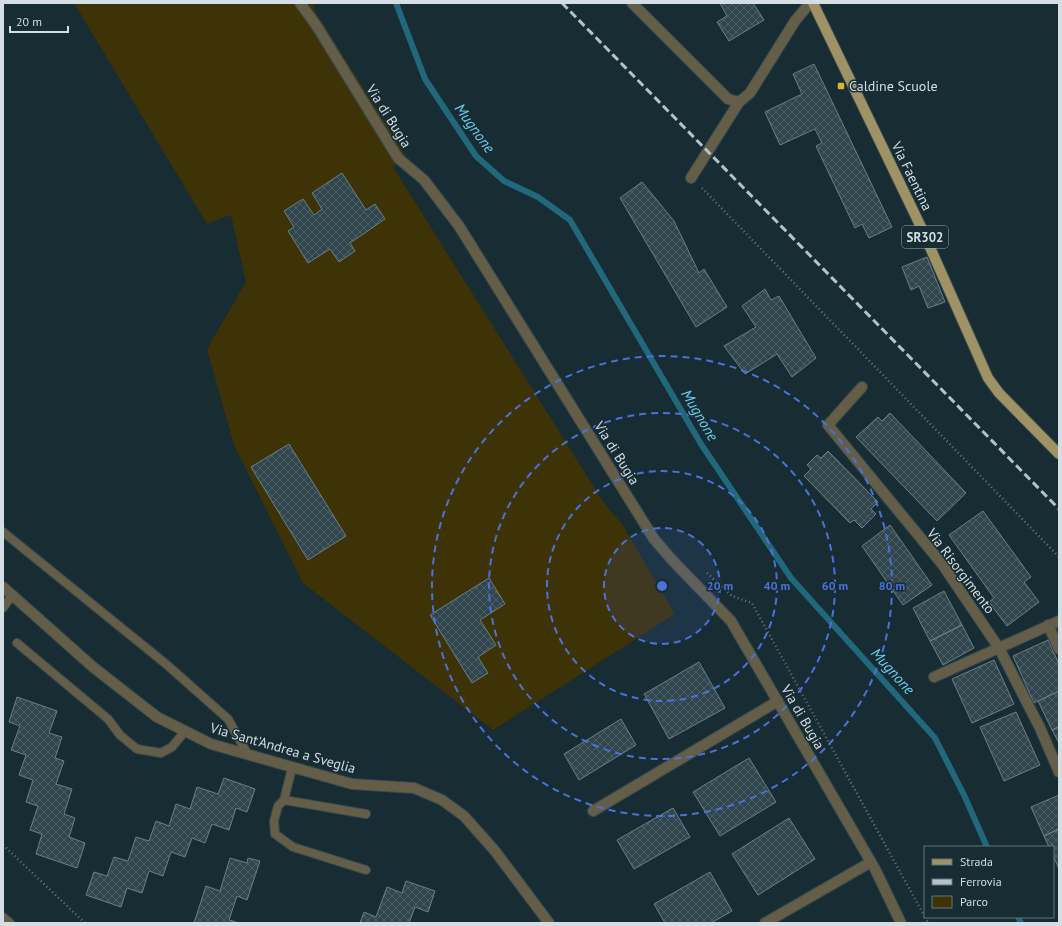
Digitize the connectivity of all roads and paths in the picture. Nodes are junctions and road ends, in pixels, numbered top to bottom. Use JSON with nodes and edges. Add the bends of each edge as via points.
{"nodes":[{"id":1,"x":300,"y":3,"type":"edge"},
{"id":2,"x":632,"y":3,"type":"edge"},
{"id":3,"x":810,"y":3,"type":"edge"},
{"id":4,"x":813,"y":3,"type":"edge"},
{"id":5,"x":739,"y":102,"type":"junction"},
{"id":6,"x":692,"y":178,"type":"joint"},
{"id":7,"x":862,"y":387,"type":"dead end"},
{"id":8,"x":1059,"y":454,"type":"edge"},
{"id":9,"x":3,"y":532,"type":"edge"},
{"id":10,"x":1059,"y":557,"type":"edge"},
{"id":11,"x":3,"y":587,"type":"edge"},
{"id":12,"x":12,"y":595,"type":"junction"},
{"id":13,"x":3,"y":608,"type":"edge"},
{"id":14,"x":1059,"y":621,"type":"edge"},
{"id":15,"x":1048,"y":625,"type":"junction"},
{"id":16,"x":18,"y":643,"type":"dead end"},
{"id":17,"x":1000,"y":648,"type":"junction"},
{"id":18,"x":1059,"y":648,"type":"edge"},
{"id":19,"x":934,"y":677,"type":"dead end"},
{"id":20,"x":778,"y":701,"type":"junction"},
{"id":21,"x":185,"y":731,"type":"junction"},
{"id":22,"x":248,"y":755,"type":"junction"},
{"id":23,"x":292,"y":768,"type":"junction"},
{"id":24,"x":1059,"y":772,"type":"edge"},
{"id":25,"x":284,"y":800,"type":"junction"},
{"id":26,"x":593,"y":811,"type":"dead end"},
{"id":27,"x":366,"y":814,"type":"dead end"},
{"id":28,"x":3,"y":845,"type":"edge"},
{"id":29,"x":871,"y":862,"type":"junction"},
{"id":30,"x":366,"y":870,"type":"dead end"},
{"id":31,"x":3,"y":916,"type":"edge"},
{"id":32,"x":10,"y":923,"type":"edge"},
{"id":33,"x":84,"y":923,"type":"edge"},
{"id":34,"x":549,"y":923,"type":"edge"},
{"id":35,"x":765,"y":923,"type":"edge"},
{"id":36,"x":901,"y":923,"type":"edge"}],
"edges":[{"from":1,"to":20,"type":"street","name":"Via di Bugia","via":[[398,158],[424,180],[460,226],[654,539],[731,621]]},
{"from":2,"to":5,"type":"street","via":[[728,98]]},
{"from":3,"to":5,"type":"street","via":[[795,21],[750,93]]},
{"from":4,"to":8,"type":"main road","name":"Via Faentina","number":"SR302","via":[[921,228],[988,378],[999,393]]},
{"from":5,"to":6,"type":"street"},
{"from":6,"to":10,"type":"path"},
{"from":7,"to":17,"type":"street","name":"Via Risorgimento","via":[[828,425],[942,564]]},
{"from":9,"to":22,"type":"lane","via":[[166,664],[228,719]]},
{"from":11,"to":12,"type":"street","name":"Via Sant'Andrea a Sveglia"},
{"from":12,"to":13,"type":"lane"},
{"from":12,"to":21,"type":"street","name":"Via Sant'Andrea a Sveglia","via":[[93,667],[157,717]]},
{"from":14,"to":15,"type":"street"},
{"from":15,"to":17,"type":"street"},
{"from":15,"to":18,"type":"street"},
{"from":16,"to":21,"type":"lane","via":[[108,719],[120,735],[137,749],[161,753],[172,747]]},
{"from":17,"to":19,"type":"street"},
{"from":17,"to":24,"type":"street","name":"Via Risorgimento"},
{"from":20,"to":26,"type":"street"},
{"from":20,"to":29,"type":"street","name":"Via di Bugia"},
{"from":21,"to":22,"type":"street","name":"Via Sant'Andrea a Sveglia","via":[[211,744]]},
{"from":22,"to":23,"type":"street","name":"Via Sant'Andrea a Sveglia"},
{"from":23,"to":25,"type":"lane"},
{"from":23,"to":34,"type":"street","name":"Via Sant'Andrea a Sveglia","via":[[352,784],[414,788],[442,800],[469,822],[495,851]]},
{"from":25,"to":27,"type":"lane"},
{"from":25,"to":30,"type":"lane","via":[[278,806],[274,820],[275,834],[293,847]]},
{"from":28,"to":33,"type":"path"},
{"from":29,"to":35,"type":"street"},
{"from":29,"to":36,"type":"street","name":"Via di Bugia"},
{"from":31,"to":32,"type":"lane"}]}
